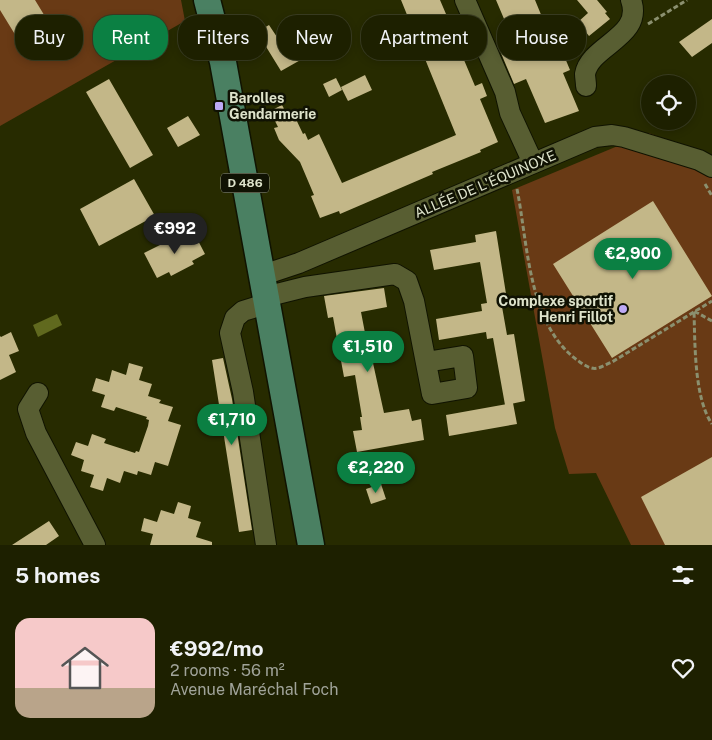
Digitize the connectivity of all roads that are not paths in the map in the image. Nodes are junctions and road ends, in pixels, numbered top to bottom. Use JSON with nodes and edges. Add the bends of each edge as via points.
{"nodes":[{"id":1,"x":207,"y":0,"type":"edge"},
{"id":2,"x":465,"y":0,"type":"edge"},
{"id":3,"x":631,"y":0,"type":"edge"},
{"id":4,"x":586,"y":86,"type":"dead end"},
{"id":5,"x":533,"y":163,"type":"junction"},
{"id":6,"x":706,"y":173,"type":"edge"},
{"id":7,"x":264,"y":291,"type":"junction"},
{"id":8,"x":426,"y":362,"type":"dead end"},
{"id":9,"x":38,"y":394,"type":"dead end"},
{"id":10,"x":95,"y":545,"type":"edge"},
{"id":11,"x":266,"y":545,"type":"edge"},
{"id":12,"x":310,"y":545,"type":"edge"}],
"edges":[{"from":1,"to":7,"type":"main road","number":"D 486","via":[[221,53]]},
{"from":2,"to":5,"type":"street"},
{"from":3,"to":4,"type":"street","via":[[634,8],[629,25],[594,58],[585,73]]},
{"from":5,"to":6,"type":"street","name":"ALLÉE DE L'ÉQUINOXE","via":[[595,137],[612,135],[691,157]]},
{"from":5,"to":7,"type":"street","name":"ALLÉE DE L'ÉQUINOXE","via":[[272,272]]},
{"from":7,"to":8,"type":"street","via":[[395,274],[407,281]]},
{"from":7,"to":11,"type":"street","via":[[234,318],[230,333],[243,392]]},
{"from":7,"to":12,"type":"main road","number":"D 486"},
{"from":9,"to":10,"type":"street","via":[[28,409],[36,433]]}]}
